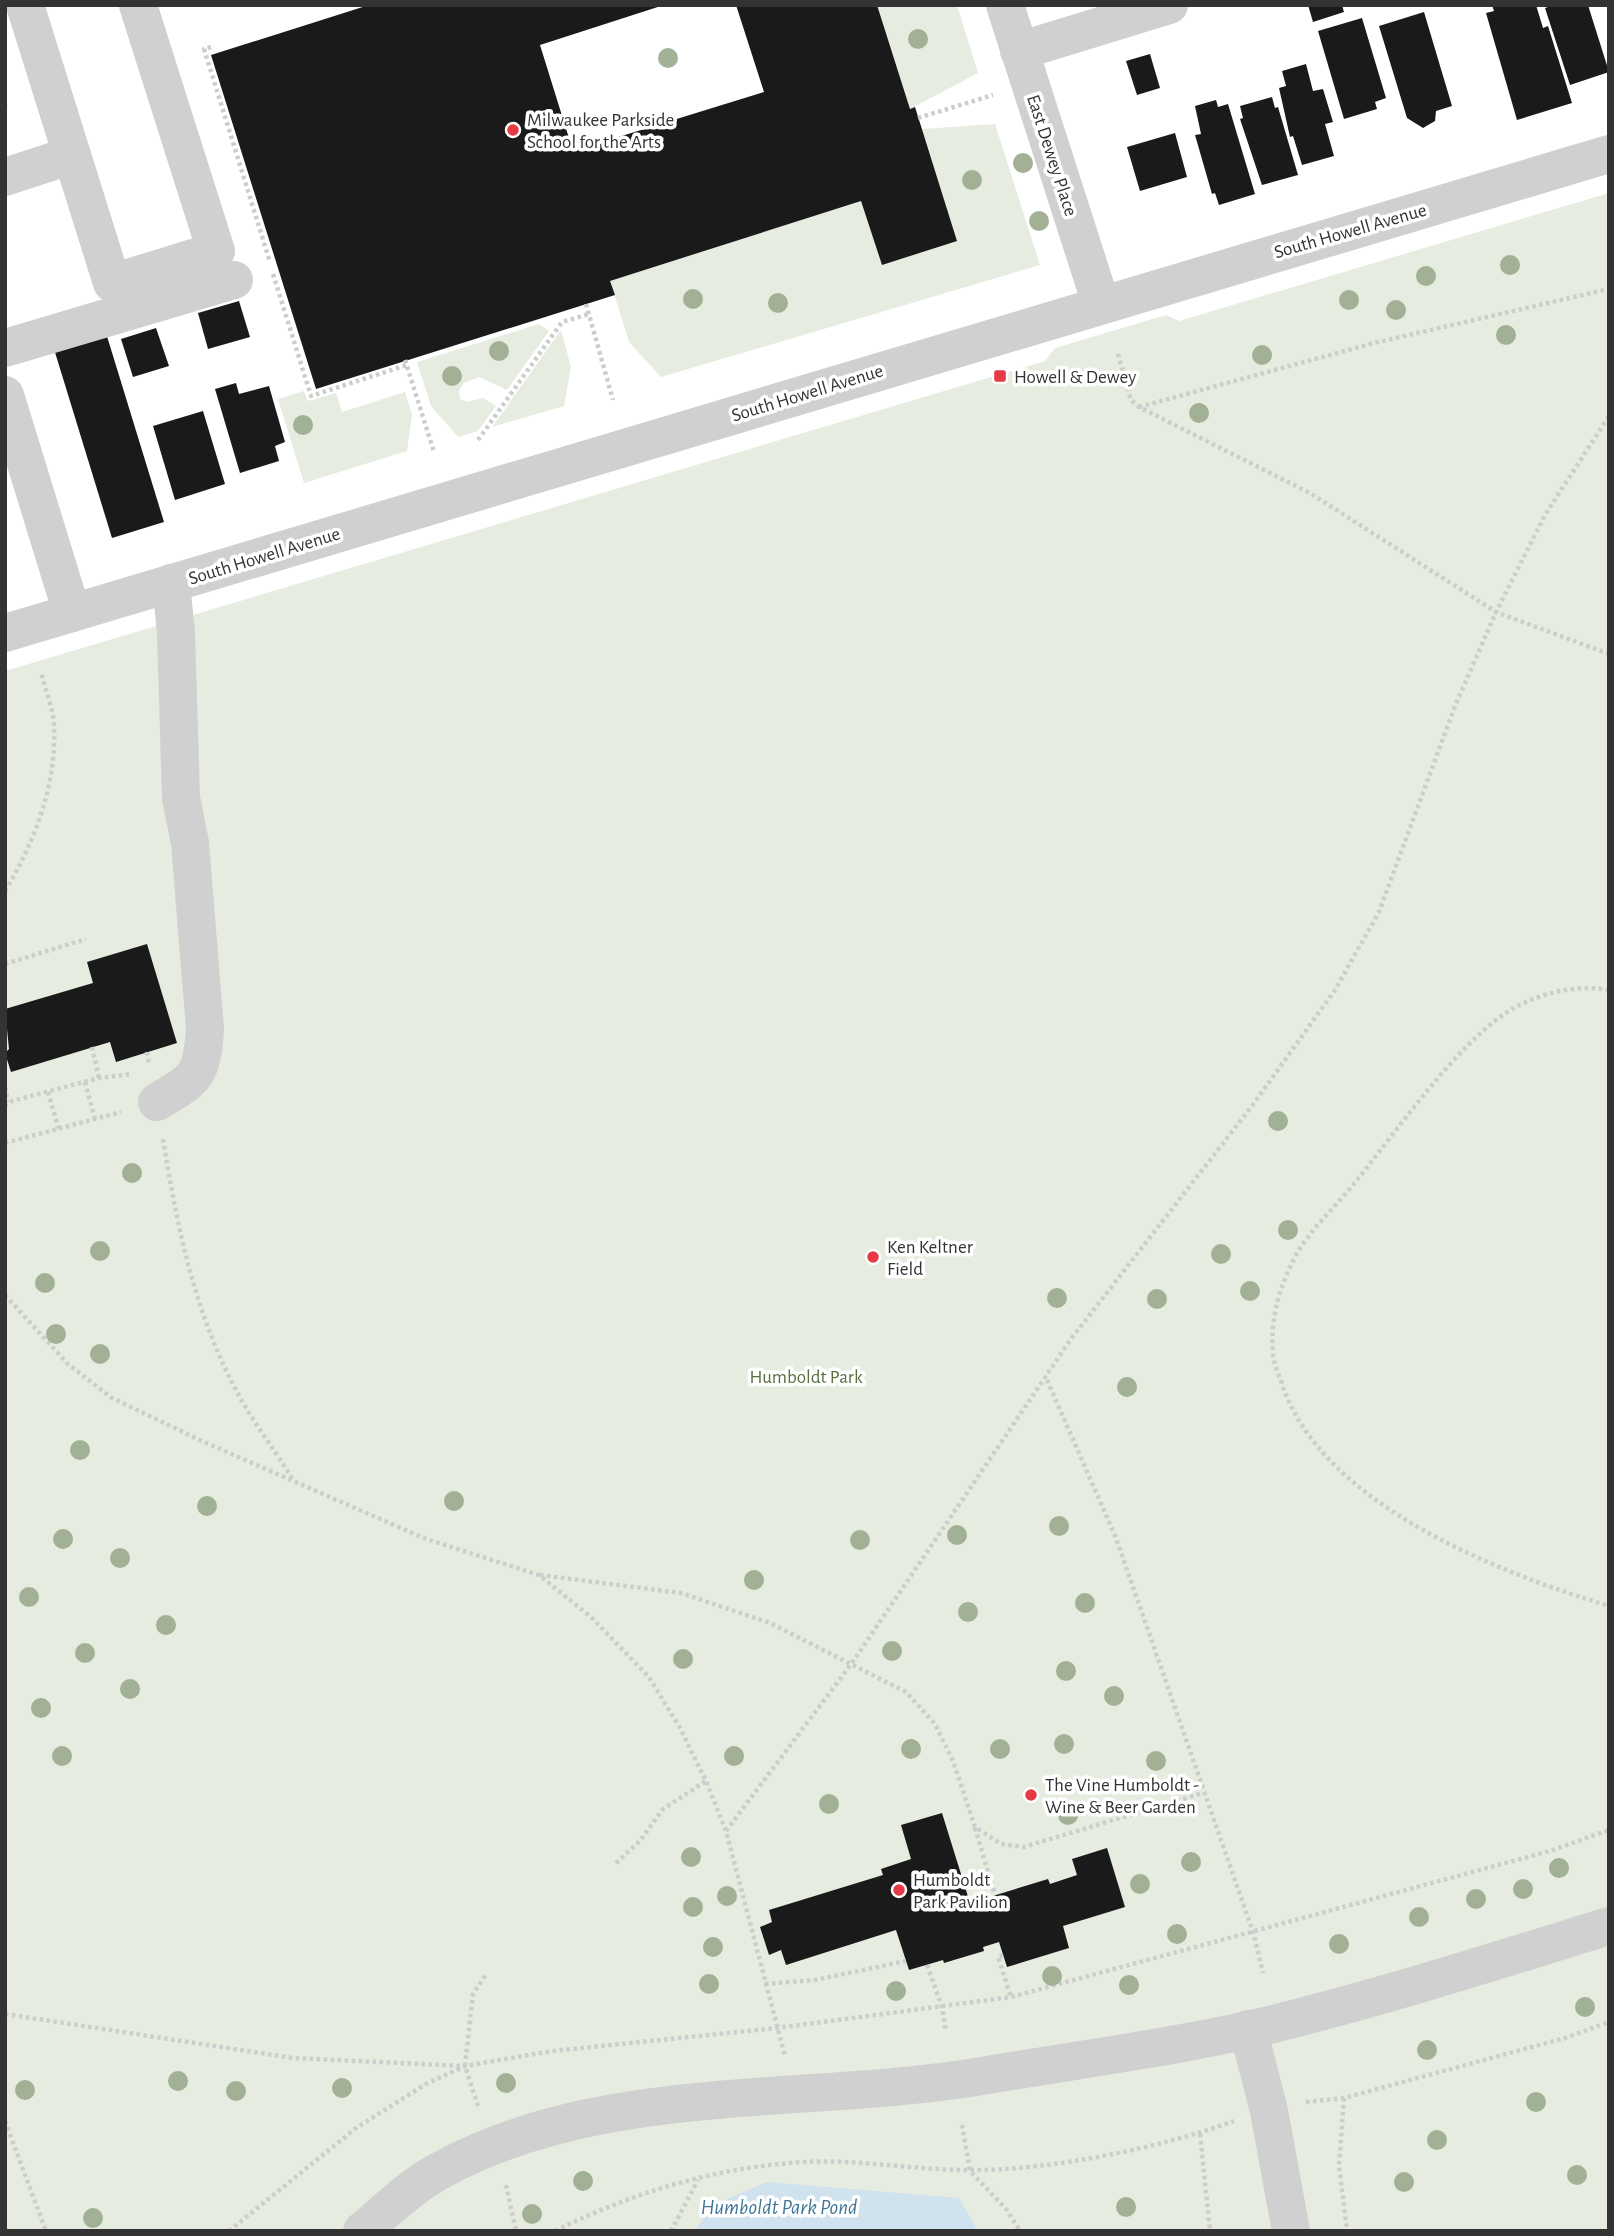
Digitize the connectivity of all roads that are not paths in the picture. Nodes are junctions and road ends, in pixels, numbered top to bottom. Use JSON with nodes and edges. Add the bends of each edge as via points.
{"nodes":[{"id":1,"x":25,"y":5,"type":"edge"},
{"id":2,"x":138,"y":5,"type":"edge"},
{"id":3,"x":1005,"y":5,"type":"edge"},
{"id":4,"x":1169,"y":5,"type":"edge"},
{"id":5,"x":1019,"y":51,"type":"junction"},
{"id":6,"x":1609,"y":154,"type":"edge"},
{"id":7,"x":72,"y":155,"type":"junction"},
{"id":8,"x":5,"y":177,"type":"edge"},
{"id":9,"x":234,"y":280,"type":"dead end"},
{"id":10,"x":1101,"y":304,"type":"junction"},
{"id":11,"x":5,"y":348,"type":"edge"},
{"id":12,"x":5,"y":395,"type":"edge"},
{"id":13,"x":172,"y":583,"type":"junction"},
{"id":14,"x":72,"y":613,"type":"junction"},
{"id":15,"x":5,"y":632,"type":"edge"},
{"id":16,"x":147,"y":1088,"type":"road end"},
{"id":17,"x":1609,"y":1926,"type":"edge"},
{"id":18,"x":1248,"y":2029,"type":"junction"},
{"id":19,"x":362,"y":2231,"type":"edge"},
{"id":20,"x":1291,"y":2231,"type":"edge"}],
"edges":[{"from":1,"to":7,"type":"street"},
{"from":2,"to":7,"type":"street","via":[[216,251],[112,283]]},
{"from":3,"to":5,"type":"street","name":"East Dewey Place"},
{"from":4,"to":5,"type":"street"},
{"from":5,"to":10,"type":"street","name":"East Dewey Place"},
{"from":6,"to":10,"type":"street","name":"South Howell Avenue"},
{"from":7,"to":8,"type":"street"},
{"from":9,"to":11,"type":"street"},
{"from":10,"to":13,"type":"street","name":"South Howell Avenue"},
{"from":12,"to":14,"type":"street"},
{"from":13,"to":14,"type":"street","name":"South Howell Avenue"},
{"from":13,"to":16,"type":"street","via":[[181,798],[190,843],[205,1030],[203,1060],[190,1082]]},
{"from":14,"to":15,"type":"street","name":"South Howell Avenue"},
{"from":17,"to":18,"type":"street","via":[[1406,1989]]},
{"from":18,"to":19,"type":"street","via":[[954,2080],[630,2110],[558,2125],[491,2146],[431,2175]]},
{"from":18,"to":20,"type":"street"}]}
